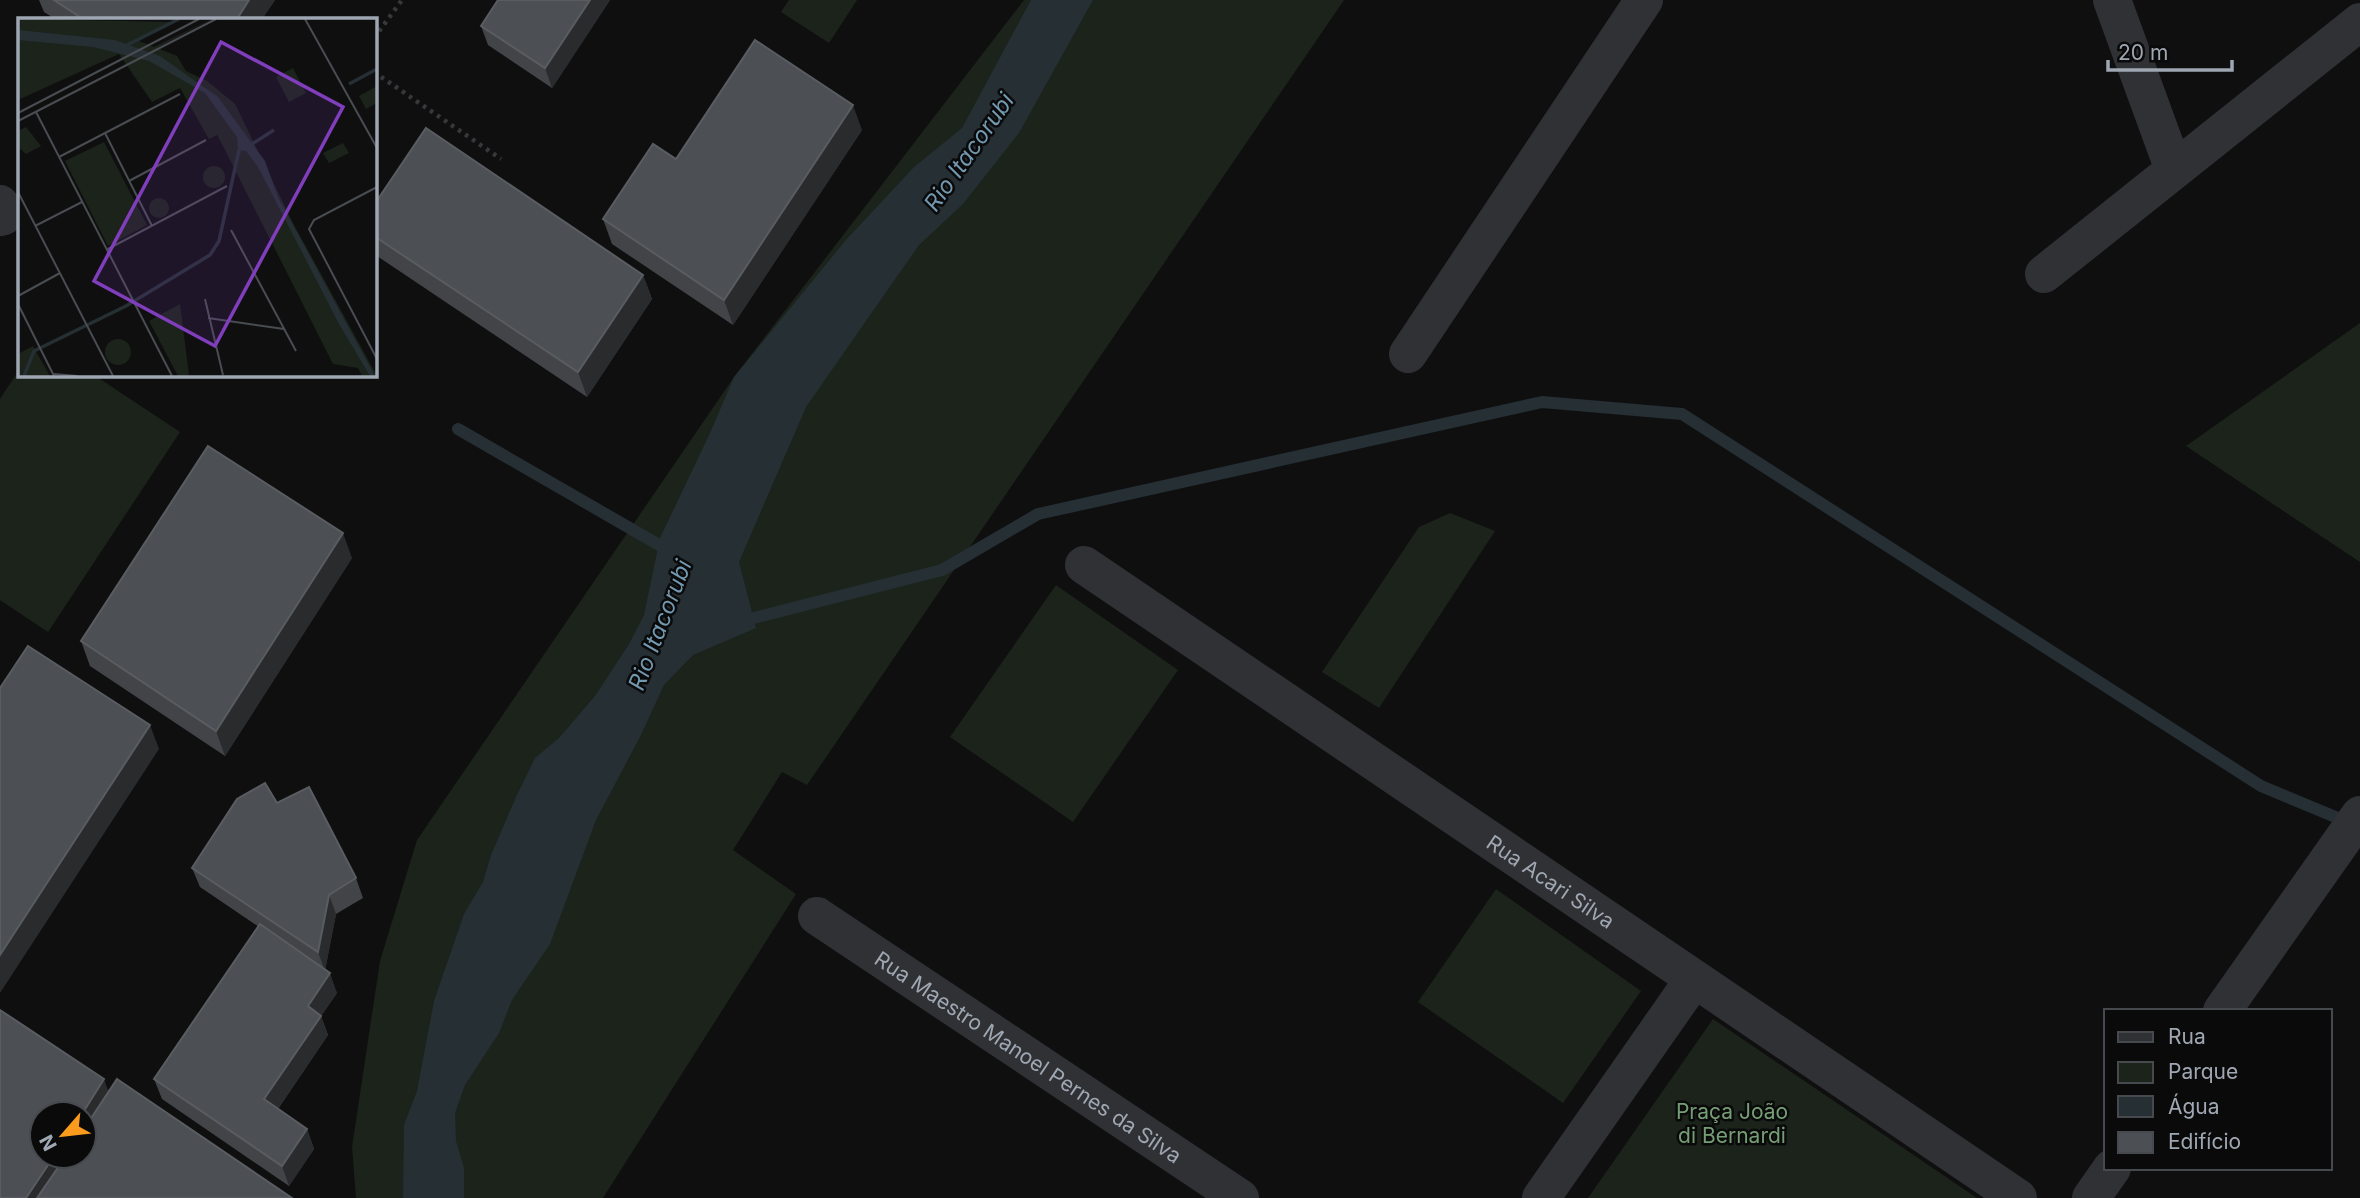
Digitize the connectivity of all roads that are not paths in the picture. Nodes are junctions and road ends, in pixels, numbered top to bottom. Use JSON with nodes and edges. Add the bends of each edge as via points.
{"nodes":[{"id":1,"x":1644,"y":0,"type":"edge"},
{"id":2,"x":2112,"y":0,"type":"edge"},
{"id":3,"x":2357,"y":25,"type":"edge"},
{"id":4,"x":2174,"y":170,"type":"junction"},
{"id":5,"x":0,"y":204,"type":"edge"},
{"id":6,"x":0,"y":217,"type":"edge"},
{"id":7,"x":2044,"y":274,"type":"dead end"},
{"id":8,"x":1408,"y":354,"type":"dead end"},
{"id":9,"x":1084,"y":565,"type":"dead end"},
{"id":10,"x":2360,"y":815,"type":"edge"},
{"id":11,"x":817,"y":916,"type":"dead end"},
{"id":12,"x":1694,"y":979,"type":"junction"},
{"id":13,"x":2223,"y":1009,"type":"edge"},
{"id":14,"x":2111,"y":1170,"type":"edge"},
{"id":15,"x":1240,"y":1198,"type":"edge"},
{"id":16,"x":1541,"y":1198,"type":"edge"},
{"id":17,"x":2018,"y":1198,"type":"edge"},
{"id":18,"x":2091,"y":1198,"type":"edge"}],
"edges":[{"from":1,"to":8,"type":"street"},
{"from":2,"to":4,"type":"street"},
{"from":3,"to":4,"type":"street"},
{"from":4,"to":7,"type":"street"},
{"from":5,"to":6,"type":"street","via":[[4,216]]},
{"from":9,"to":12,"type":"street","name":"Rua Acari Silva"},
{"from":10,"to":13,"type":"street"},
{"from":11,"to":15,"type":"street","name":"Rua Maestro Manoel Pernes da Silva"},
{"from":12,"to":16,"type":"street"},
{"from":12,"to":17,"type":"street","name":"Rua Acari Silva"},
{"from":14,"to":18,"type":"street"}]}
